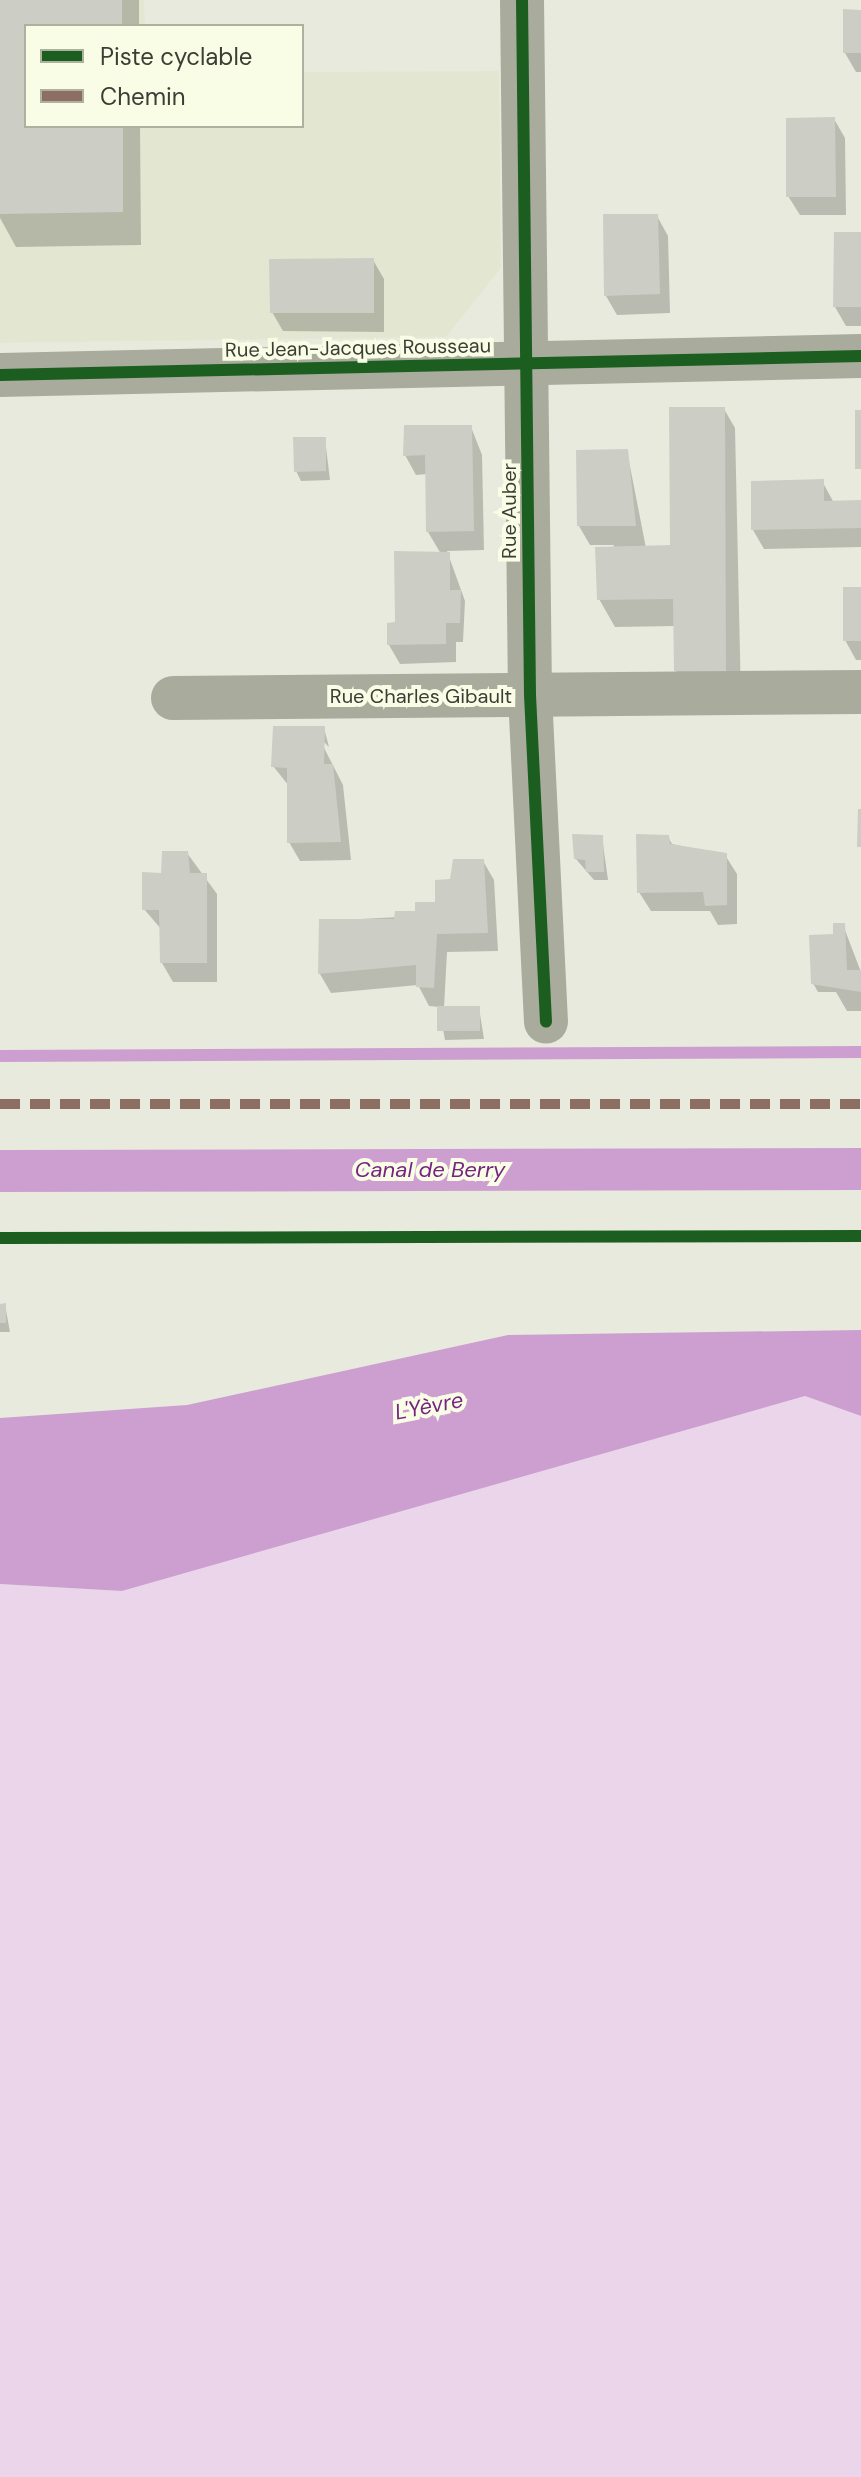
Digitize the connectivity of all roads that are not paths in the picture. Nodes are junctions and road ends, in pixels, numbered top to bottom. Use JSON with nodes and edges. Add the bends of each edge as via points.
{"nodes":[{"id":1,"x":522,"y":0,"type":"edge"},
{"id":2,"x":861,"y":356,"type":"edge"},
{"id":3,"x":529,"y":365,"type":"junction"},
{"id":4,"x":0,"y":375,"type":"edge"},
{"id":5,"x":861,"y":692,"type":"edge"},
{"id":6,"x":530,"y":695,"type":"junction"},
{"id":7,"x":173,"y":698,"type":"dead end"},
{"id":8,"x":546,"y":1022,"type":"dead end"}],
"edges":[{"from":1,"to":3,"type":"street","name":"Rue Auber"},
{"from":2,"to":3,"type":"street","name":"Rue Jean-Jacques Rousseau"},
{"from":3,"to":4,"type":"street","name":"Rue Jean-Jacques Rousseau"},
{"from":3,"to":6,"type":"street","name":"Rue Auber"},
{"from":5,"to":6,"type":"street","name":"Rue Charles Gibault"},
{"from":6,"to":7,"type":"street","name":"Rue Charles Gibault"},
{"from":6,"to":8,"type":"street","name":"Rue Auber"}]}
